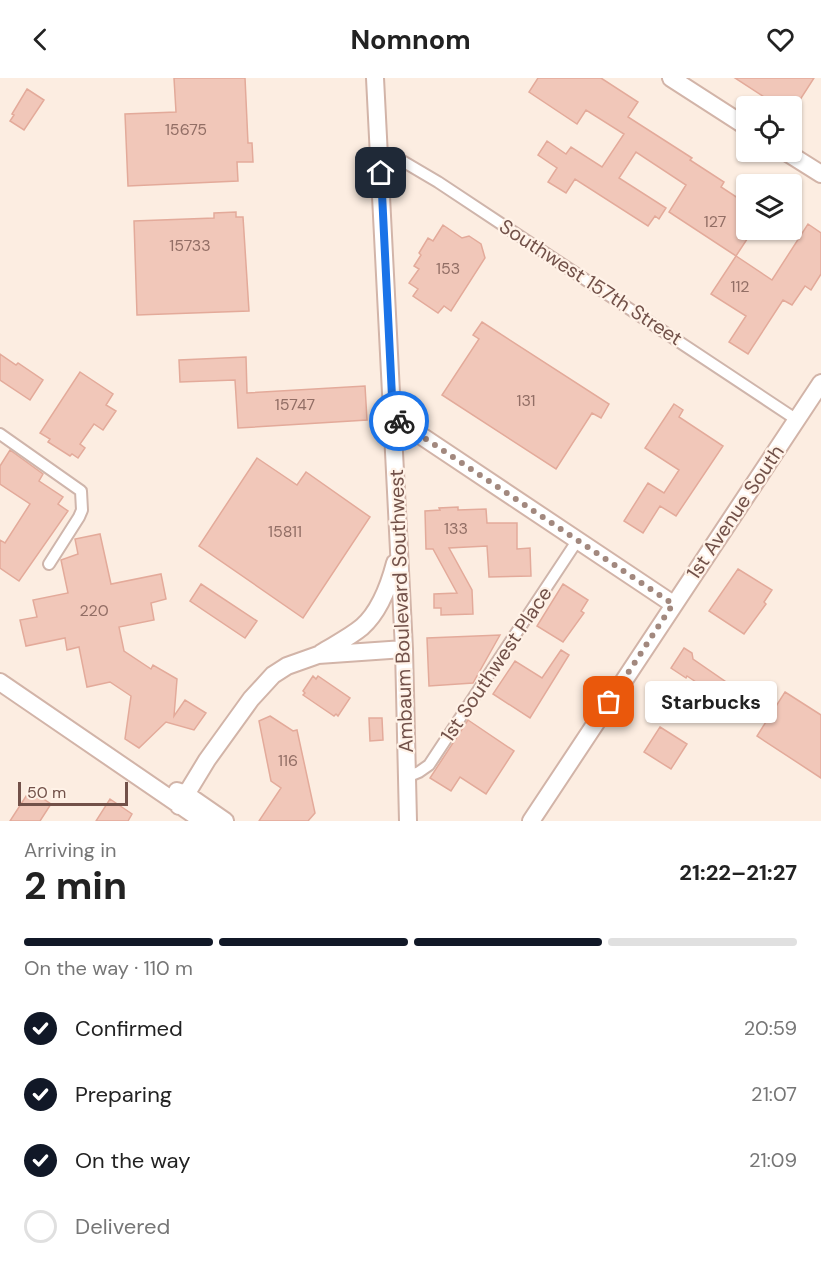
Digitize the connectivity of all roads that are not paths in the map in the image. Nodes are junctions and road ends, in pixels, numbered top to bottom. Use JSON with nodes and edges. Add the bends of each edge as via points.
{"nodes":[{"id":1,"x":375,"y":78,"type":"edge"},
{"id":2,"x":671,"y":78,"type":"edge"},
{"id":3,"x":736,"y":120,"type":"edge"},
{"id":4,"x":380,"y":159,"type":"junction"},
{"id":5,"x":802,"y":162,"type":"edge"},
{"id":6,"x":821,"y":174,"type":"edge"},
{"id":7,"x":821,"y":384,"type":"edge"},
{"id":8,"x":393,"y":417,"type":"junction"},
{"id":9,"x":797,"y":420,"type":"junction"},
{"id":10,"x":0,"y":434,"type":"edge"},
{"id":11,"x":577,"y":541,"type":"junction"},
{"id":12,"x":399,"y":548,"type":"junction"},
{"id":13,"x":49,"y":564,"type":"dead end"},
{"id":14,"x":673,"y":604,"type":"junction"},
{"id":15,"x":404,"y":649,"type":"junction"},
{"id":16,"x":318,"y":655,"type":"junction"},
{"id":17,"x":0,"y":682,"type":"edge"},
{"id":18,"x":137,"y":775,"type":"junction"},
{"id":19,"x":407,"y":777,"type":"junction"},
{"id":20,"x":182,"y":807,"type":"edge"},
{"id":21,"x":203,"y":821,"type":"edge"},
{"id":22,"x":225,"y":821,"type":"edge"},
{"id":23,"x":408,"y":821,"type":"edge"},
{"id":24,"x":531,"y":821,"type":"edge"}],
"edges":[{"from":1,"to":4,"type":"street","name":"Ambaum Boulevard Southwest"},
{"from":2,"to":3,"type":"street"},
{"from":4,"to":8,"type":"street","name":"Ambaum Boulevard Southwest"},
{"from":4,"to":9,"type":"street","name":"Southwest 157th Street","via":[[399,159],[430,177]]},
{"from":5,"to":6,"type":"street"},
{"from":7,"to":9,"type":"street","name":"1st Avenue South"},
{"from":8,"to":11,"type":"street"},
{"from":8,"to":12,"type":"street","name":"Ambaum Boulevard Southwest"},
{"from":9,"to":14,"type":"street","name":"1st Avenue South"},
{"from":10,"to":13,"type":"street","via":[[81,491],[79,517]]},
{"from":11,"to":14,"type":"street"},
{"from":11,"to":19,"type":"street","name":"1st Southwest Place","via":[[429,765]]},
{"from":12,"to":15,"type":"street","name":"Ambaum Boulevard Southwest"},
{"from":12,"to":16,"type":"street","via":[[391,579],[376,610],[362,627]]},
{"from":14,"to":24,"type":"street","name":"1st Avenue South"},
{"from":15,"to":16,"type":"street"},
{"from":15,"to":19,"type":"street","name":"Ambaum Boulevard Southwest"},
{"from":16,"to":20,"type":"street","via":[[287,666],[261,686],[207,760]]},
{"from":17,"to":18,"type":"street"},
{"from":18,"to":20,"type":"street"},
{"from":18,"to":20,"type":"street","via":[[151,800]]},
{"from":19,"to":23,"type":"street","name":"Ambaum Boulevard Southwest"},
{"from":20,"to":21,"type":"street"},
{"from":20,"to":22,"type":"street"}]}
